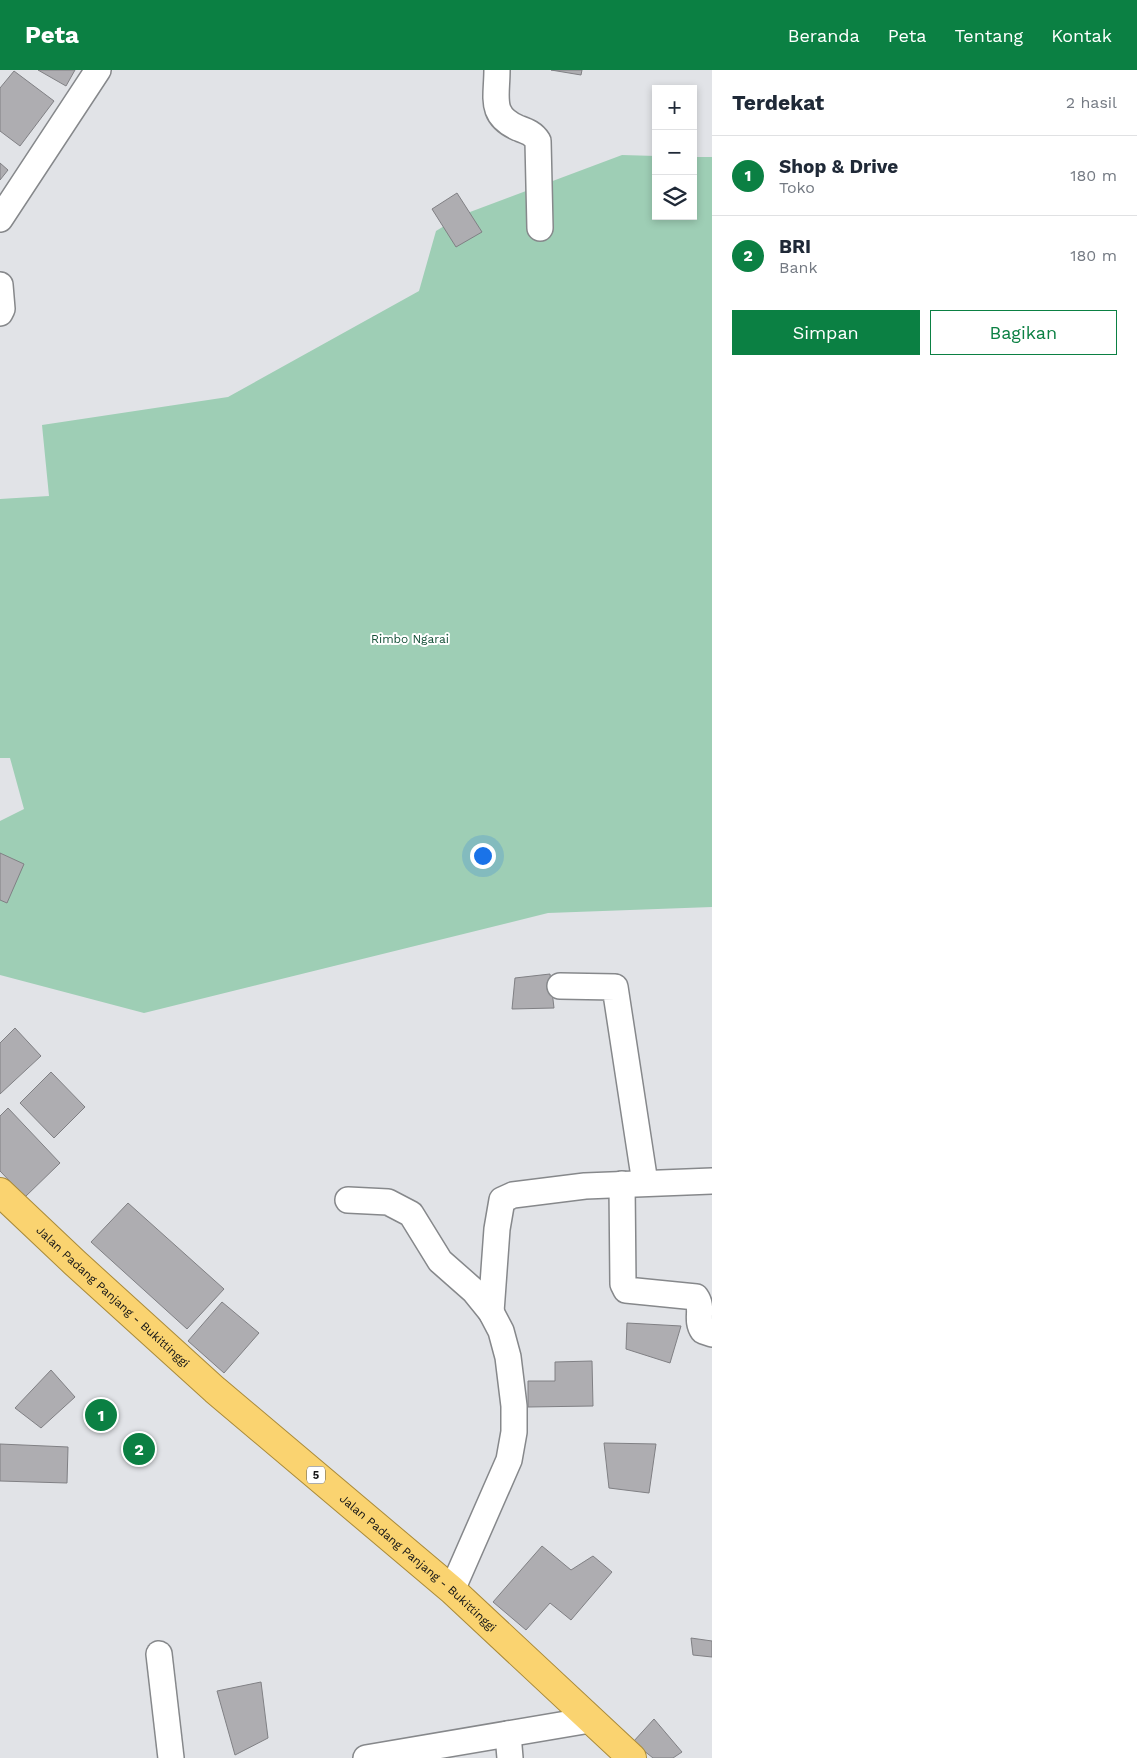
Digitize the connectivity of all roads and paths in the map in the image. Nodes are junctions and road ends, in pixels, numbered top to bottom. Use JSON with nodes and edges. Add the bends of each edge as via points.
{"nodes":[{"id":1,"x":98,"y":70,"type":"edge"},
{"id":2,"x":498,"y":70,"type":"edge"},
{"id":3,"x":0,"y":219,"type":"edge"},
{"id":4,"x":540,"y":228,"type":"dead end"},
{"id":5,"x":0,"y":285,"type":"edge"},
{"id":6,"x":0,"y":313,"type":"edge"},
{"id":7,"x":560,"y":986,"type":"dead end"},
{"id":8,"x":712,"y":1181,"type":"edge"},
{"id":9,"x":634,"y":1183,"type":"junction"},
{"id":10,"x":0,"y":1192,"type":"edge"},
{"id":11,"x":348,"y":1200,"type":"dead end"},
{"id":12,"x":491,"y":1312,"type":"junction"},
{"id":13,"x":712,"y":1334,"type":"edge"},
{"id":14,"x":452,"y":1590,"type":"junction"},
{"id":15,"x":158,"y":1654,"type":"dead end"},
{"id":16,"x":590,"y":1720,"type":"junction"},
{"id":17,"x":509,"y":1746,"type":"edge"},
{"id":18,"x":171,"y":1758,"type":"edge"},
{"id":19,"x":366,"y":1758,"type":"edge"},
{"id":20,"x":632,"y":1758,"type":"edge"}],
"edges":[{"from":1,"to":3,"type":"street"},
{"from":2,"to":4,"type":"street","via":[[497,106],[500,116],[505,122],[535,135],[538,141]]},
{"from":5,"to":6,"type":"street"},
{"from":7,"to":9,"type":"street","via":[[616,991]]},
{"from":8,"to":9,"type":"street"},
{"from":9,"to":12,"type":"street","via":[[513,1195],[502,1200]]},
{"from":9,"to":13,"type":"street","via":[[626,1290],[696,1297],[700,1304],[700,1328]]},
{"from":10,"to":14,"type":"highway","name":"Jalan Padang Panjang - Bukittinggi","number":"5","via":[[214,1390]]},
{"from":11,"to":12,"type":"street","via":[[388,1202],[411,1214],[440,1261],[474,1291]]},
{"from":12,"to":14,"type":"street","via":[[508,1356],[514,1432],[509,1460]]},
{"from":14,"to":16,"type":"highway","name":"Jalan Padang Panjang - Bukittinggi","number":"5"},
{"from":15,"to":18,"type":"street"},
{"from":16,"to":17,"type":"street"},
{"from":16,"to":20,"type":"highway","name":"Jalan Padang Panjang - Bukittinggi","number":"5"},
{"from":17,"to":19,"type":"street"}]}
